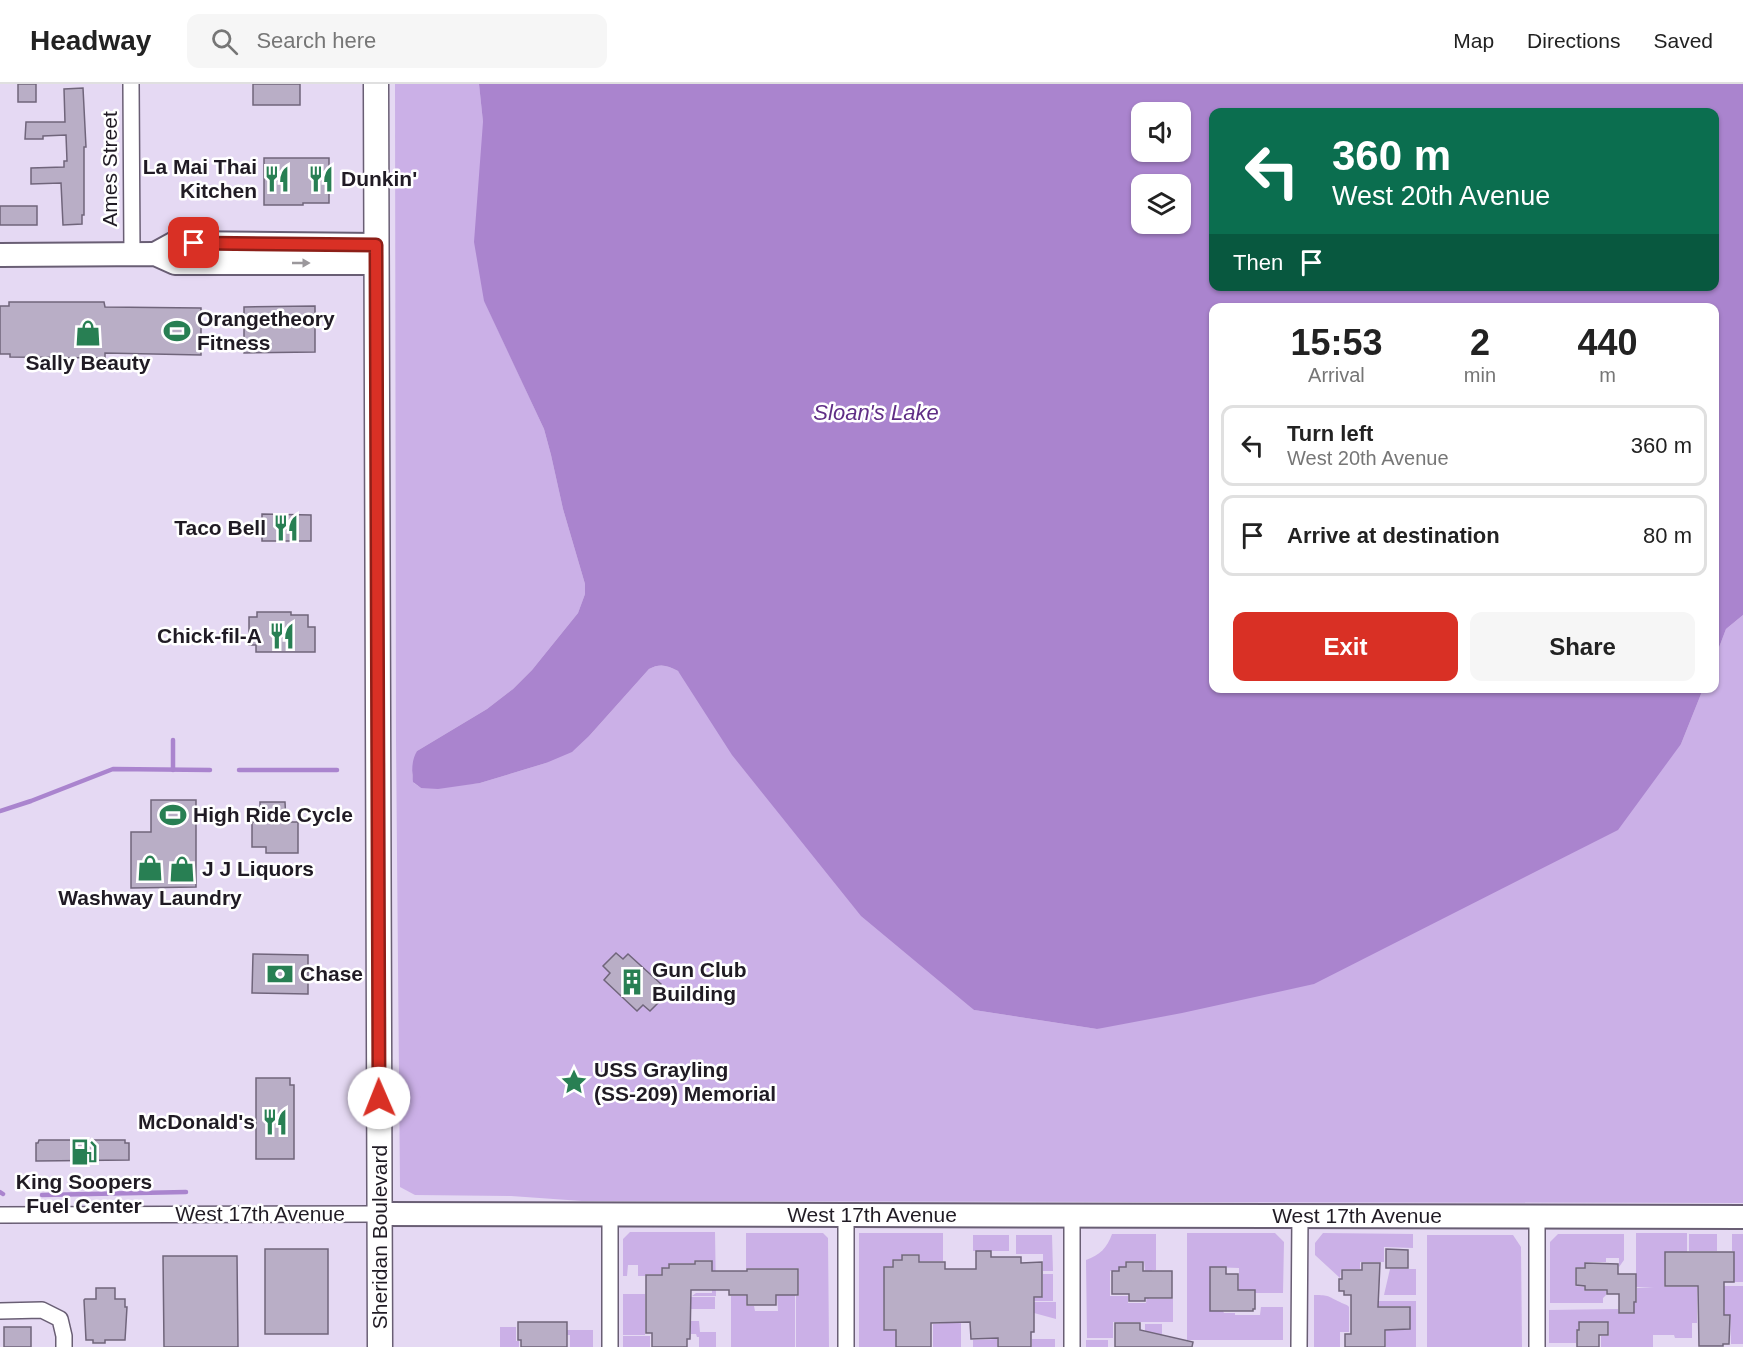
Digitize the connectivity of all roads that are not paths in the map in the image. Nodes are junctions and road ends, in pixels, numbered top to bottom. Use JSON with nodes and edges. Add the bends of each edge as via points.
{"nodes":[{"id":1,"x":131,"y":84,"type":"edge"},
{"id":2,"x":376,"y":84,"type":"edge"},
{"id":3,"x":132,"y":254,"type":"junction"},
{"id":4,"x":377,"y":254,"type":"junction"},
{"id":5,"x":0,"y":255,"type":"edge"},
{"id":6,"x":380,"y":1214,"type":"junction"},
{"id":7,"x":610,"y":1214,"type":"junction"},
{"id":8,"x":0,"y":1215,"type":"edge"},
{"id":9,"x":846,"y":1215,"type":"junction"},
{"id":10,"x":1072,"y":1215,"type":"junction"},
{"id":11,"x":1300,"y":1216,"type":"junction"},
{"id":12,"x":1537,"y":1216,"type":"junction"},
{"id":13,"x":1743,"y":1217,"type":"edge"},
{"id":14,"x":0,"y":1311,"type":"edge"},
{"id":15,"x":64,"y":1347,"type":"edge"},
{"id":16,"x":380,"y":1347,"type":"edge"},
{"id":17,"x":610,"y":1347,"type":"edge"},
{"id":18,"x":846,"y":1347,"type":"edge"},
{"id":19,"x":1072,"y":1347,"type":"edge"},
{"id":20,"x":1299,"y":1347,"type":"edge"},
{"id":21,"x":1537,"y":1347,"type":"edge"}],
"edges":[{"from":1,"to":3,"type":"street","name":"Ames Street"},
{"from":2,"to":4,"type":"main road","name":"Sheridan Boulevard"},
{"from":3,"to":4,"type":"street","via":[[155,254],[175,243]]},
{"from":3,"to":5,"type":"street"},
{"from":4,"to":6,"type":"main road","name":"Sheridan Boulevard"},
{"from":6,"to":7,"type":"street","name":"West 17th Avenue"},
{"from":6,"to":8,"type":"street","name":"West 17th Avenue"},
{"from":6,"to":16,"type":"main road","name":"Sheridan Boulevard"},
{"from":7,"to":9,"type":"street","name":"West 17th Avenue"},
{"from":7,"to":17,"type":"street"},
{"from":9,"to":10,"type":"street","name":"West 17th Avenue"},
{"from":9,"to":18,"type":"street"},
{"from":10,"to":11,"type":"street","name":"West 17th Avenue"},
{"from":10,"to":19,"type":"street"},
{"from":11,"to":12,"type":"street","name":"West 17th Avenue"},
{"from":11,"to":20,"type":"street"},
{"from":12,"to":13,"type":"street","name":"West 17th Avenue"},
{"from":12,"to":21,"type":"street"},
{"from":14,"to":15,"type":"street","via":[[42,1310],[60,1319]]}]}
